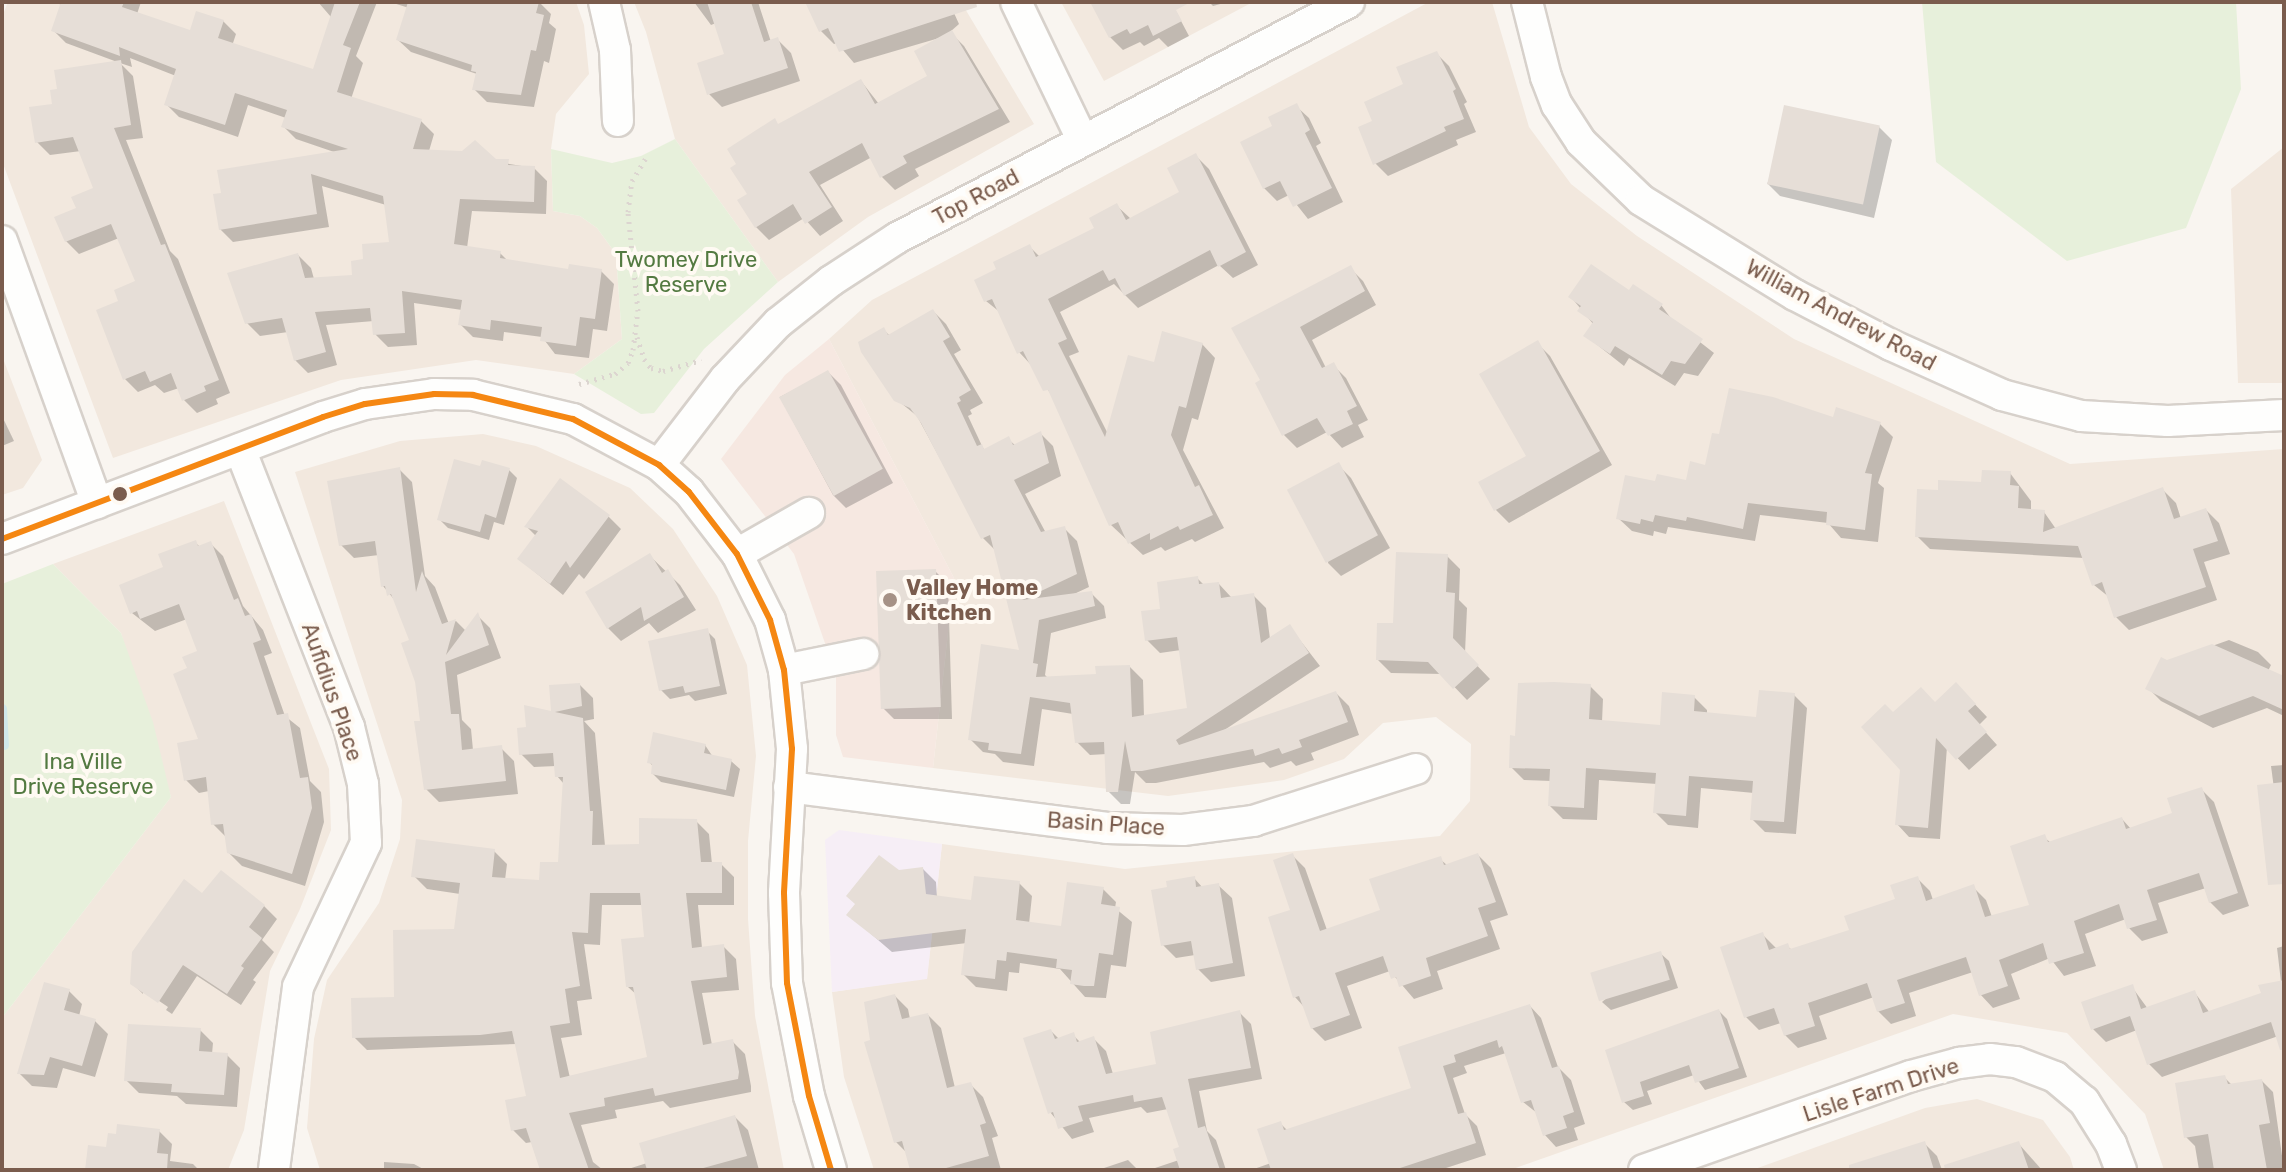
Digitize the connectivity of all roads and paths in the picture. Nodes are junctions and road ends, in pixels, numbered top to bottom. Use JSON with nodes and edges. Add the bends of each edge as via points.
{"nodes":[{"id":1,"x":604,"y":2,"type":"edge"},
{"id":2,"x":1016,"y":2,"type":"edge"},
{"id":3,"x":1349,"y":2,"type":"edge"},
{"id":4,"x":1527,"y":2,"type":"edge"},
{"id":5,"x":618,"y":121,"type":"dead end"},
{"id":6,"x":1083,"y":141,"type":"junction"},
{"id":7,"x":645,"y":159,"type":"dead end"},
{"id":8,"x":2,"y":241,"type":"edge"},
{"id":9,"x":637,"y":336,"type":"junction"},
{"id":10,"x":701,"y":360,"type":"dead end"},
{"id":11,"x":579,"y":384,"type":"dead end"},
{"id":12,"x":2284,"y":415,"type":"edge"},
{"id":13,"x":240,"y":449,"type":"junction"},
{"id":14,"x":659,"y":465,"type":"junction"},
{"id":15,"x":97,"y":503,"type":"junction"},
{"id":16,"x":809,"y":513,"type":"dead end"},
{"id":17,"x":2,"y":539,"type":"edge"},
{"id":18,"x":737,"y":554,"type":"junction"},
{"id":19,"x":863,"y":654,"type":"dead end"},
{"id":20,"x":784,"y":670,"type":"junction"},
{"id":21,"x":1416,"y":769,"type":"dead end"},
{"id":22,"x":789,"y":787,"type":"junction"},
{"id":23,"x":274,"y":1170,"type":"edge"},
{"id":24,"x":831,"y":1170,"type":"edge"},
{"id":25,"x":1644,"y":1170,"type":"edge"},
{"id":26,"x":2121,"y":1170,"type":"edge"}],
"edges":[{"from":1,"to":5,"type":"street","via":[[615,50]]},
{"from":2,"to":6,"type":"street"},
{"from":3,"to":6,"type":"street","name":"Top Road"},
{"from":4,"to":12,"type":"street","name":"William Andrew Road","via":[[1546,77],[1581,142],[1641,200],[1795,295],[2002,395],[2081,416],[2168,421]]},
{"from":6,"to":14,"type":"street","name":"Top Road","via":[[897,238],[831,281],[778,323],[725,379]]},
{"from":7,"to":9,"type":"path","via":[[632,181],[628,212]]},
{"from":8,"to":15,"type":"street"},
{"from":9,"to":10,"type":"path","via":[[651,368],[663,371]]},
{"from":9,"to":11,"type":"path","via":[[628,363],[615,374]]},
{"from":13,"to":14,"type":"street","via":[[365,404],[434,394],[473,395],[573,419]]},
{"from":13,"to":15,"type":"street"},
{"from":13,"to":23,"type":"street","name":"Aufidius Place","via":[[349,727],[363,784],[366,843],[298,987]]},
{"from":14,"to":18,"type":"street","via":[[689,492]]},
{"from":15,"to":17,"type":"street"},
{"from":16,"to":18,"type":"street"},
{"from":18,"to":20,"type":"street","via":[[770,620]]},
{"from":19,"to":20,"type":"street"},
{"from":20,"to":22,"type":"street","via":[[792,749]]},
{"from":21,"to":22,"type":"street","name":"Basin Place","via":[[1253,821],[1183,830],[1107,828]]},
{"from":22,"to":24,"type":"street","via":[[787,983],[809,1096]]},
{"from":25,"to":26,"type":"street","name":"Lisle Farm Drive","via":[[1911,1076],[1990,1059],[2016,1062],[2055,1077],[2084,1101]]}]}
